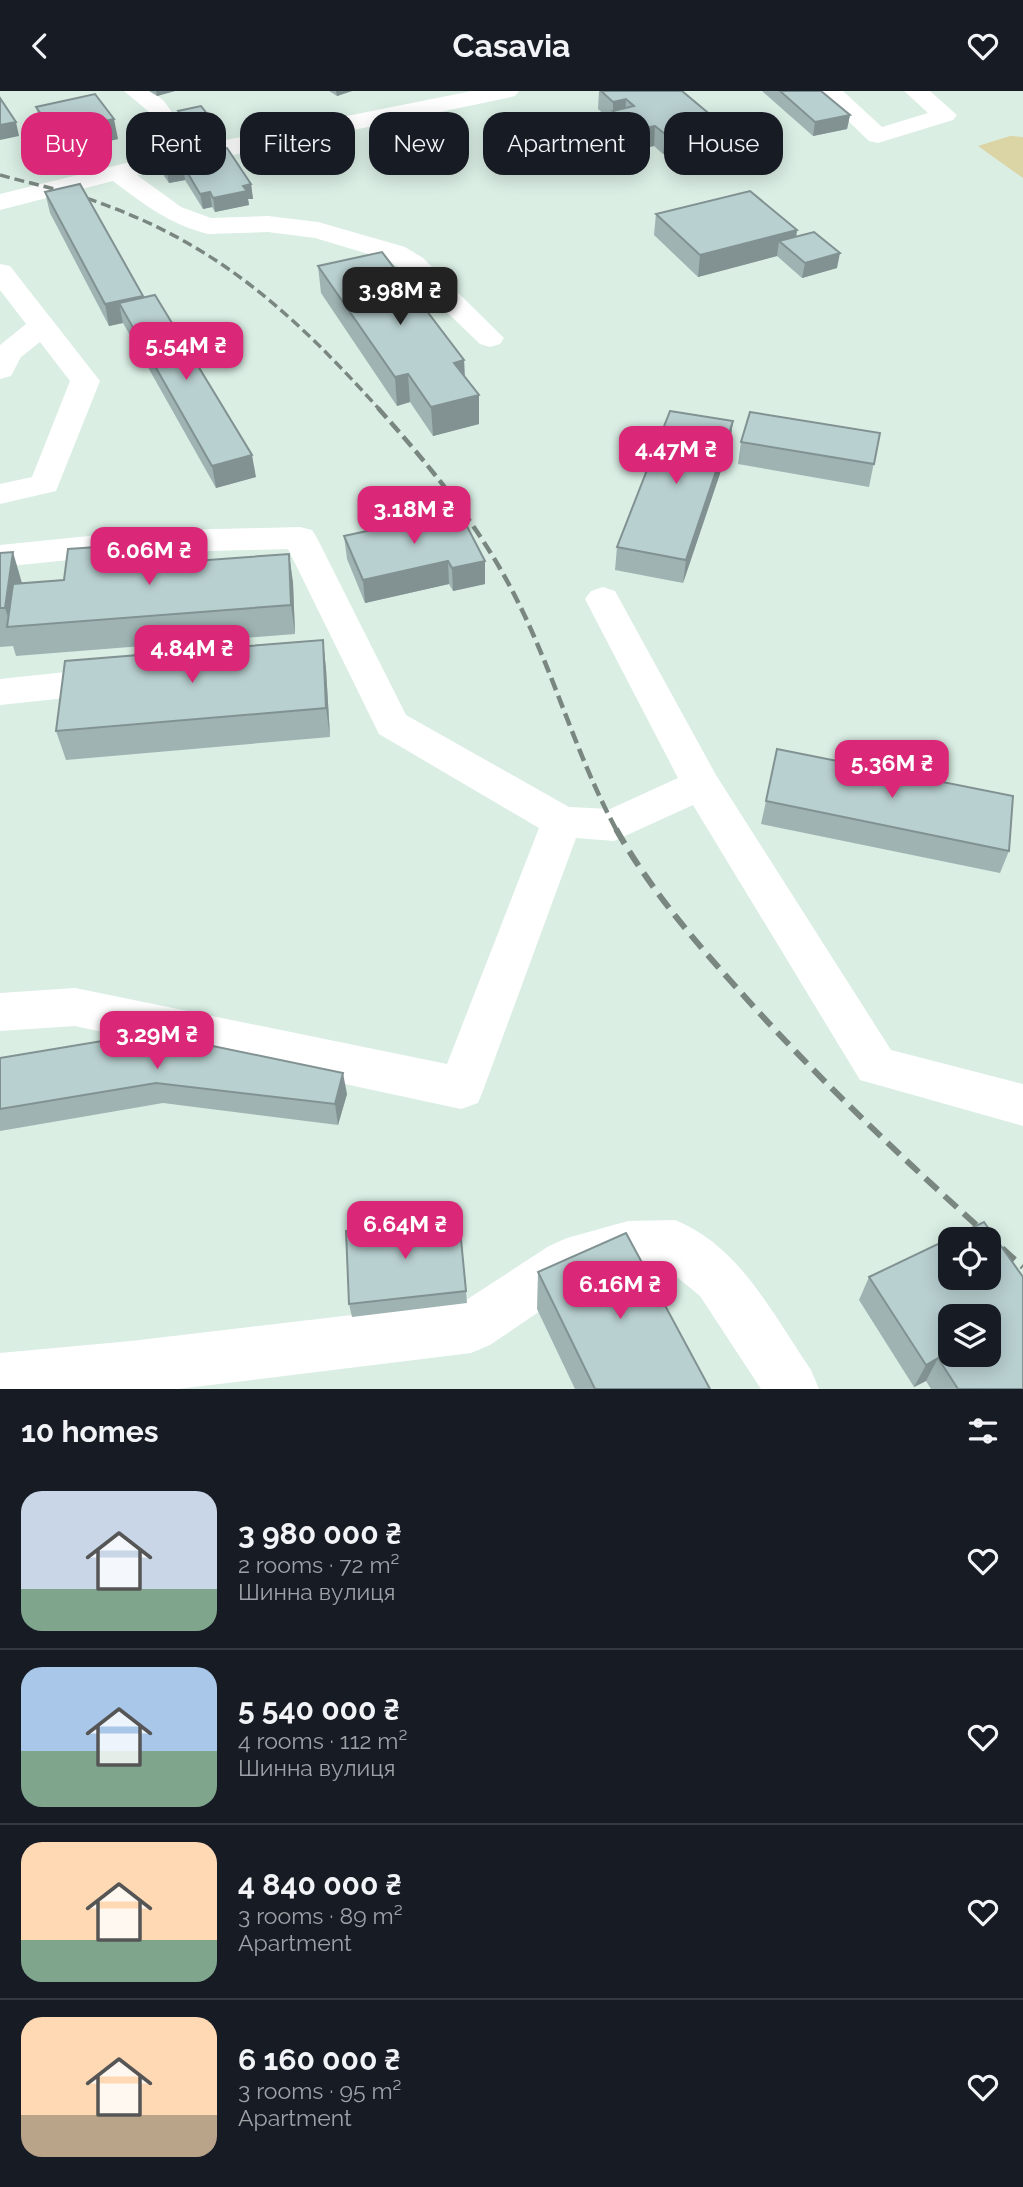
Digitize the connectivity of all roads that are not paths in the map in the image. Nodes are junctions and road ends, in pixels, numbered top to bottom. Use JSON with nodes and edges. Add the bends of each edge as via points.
{"nodes":[{"id":1,"x":136,"y":91,"type":"edge"},
{"id":2,"x":507,"y":91,"type":"edge"},
{"id":3,"x":829,"y":91,"type":"edge"},
{"id":4,"x":916,"y":91,"type":"edge"},
{"id":5,"x":160,"y":112,"type":"edge"},
{"id":6,"x":226,"y":148,"type":"edge"},
{"id":7,"x":126,"y":171,"type":"edge"},
{"id":8,"x":118,"y":173,"type":"junction"},
{"id":9,"x":0,"y":182,"type":"edge"},
{"id":10,"x":54,"y":190,"type":"junction"},
{"id":11,"x":0,"y":202,"type":"edge"},
{"id":12,"x":0,"y":272,"type":"edge"},
{"id":13,"x":42,"y":325,"type":"junction"},
{"id":14,"x":490,"y":338,"type":"dead end"},
{"id":15,"x":0,"y":370,"type":"edge"},
{"id":16,"x":0,"y":494,"type":"edge"},
{"id":17,"x":0,"y":556,"type":"edge"},
{"id":18,"x":603,"y":599,"type":"dead end"},
{"id":19,"x":357,"y":654,"type":"junction"},
{"id":20,"x":316,"y":659,"type":"edge"},
{"id":21,"x":151,"y":676,"type":"edge"},
{"id":22,"x":0,"y":692,"type":"edge"},
{"id":23,"x":701,"y":785,"type":"junction"},
{"id":24,"x":562,"y":822,"type":"junction"},
{"id":25,"x":0,"y":1012,"type":"edge"},
{"id":26,"x":1023,"y":1105,"type":"edge"},
{"id":27,"x":0,"y":1380,"type":"edge"},
{"id":28,"x":792,"y":1389,"type":"edge"}],
"edges":[{"from":1,"to":5,"type":"street"},
{"from":2,"to":6,"type":"street"},
{"from":3,"to":4,"type":"street","via":[[878,136],[945,115]]},
{"from":7,"to":8,"type":"street"},
{"from":8,"to":10,"type":"street"},
{"from":8,"to":14,"type":"street","via":[[172,213],[208,226],[268,224],[318,230],[395,253],[413,264]]},
{"from":9,"to":10,"type":"street"},
{"from":10,"to":11,"type":"street"},
{"from":12,"to":13,"type":"street"},
{"from":13,"to":15,"type":"street","via":[[8,353]]},
{"from":13,"to":16,"type":"street","via":[[85,381],[45,484]]},
{"from":17,"to":19,"type":"street","via":[[138,542],[300,538]]},
{"from":18,"to":23,"type":"street"},
{"from":19,"to":20,"type":"street"},
{"from":19,"to":24,"type":"street","via":[[392,724]]},
{"from":21,"to":22,"type":"street"},
{"from":23,"to":24,"type":"street","via":[[614,825]]},
{"from":23,"to":26,"type":"street","via":[[876,1066]]},
{"from":24,"to":25,"type":"street","via":[[461,1088],[75,1007]]},
{"from":27,"to":28,"type":"street","via":[[471,1327],[567,1263],[628,1245],[675,1244],[718,1278]]}]}
